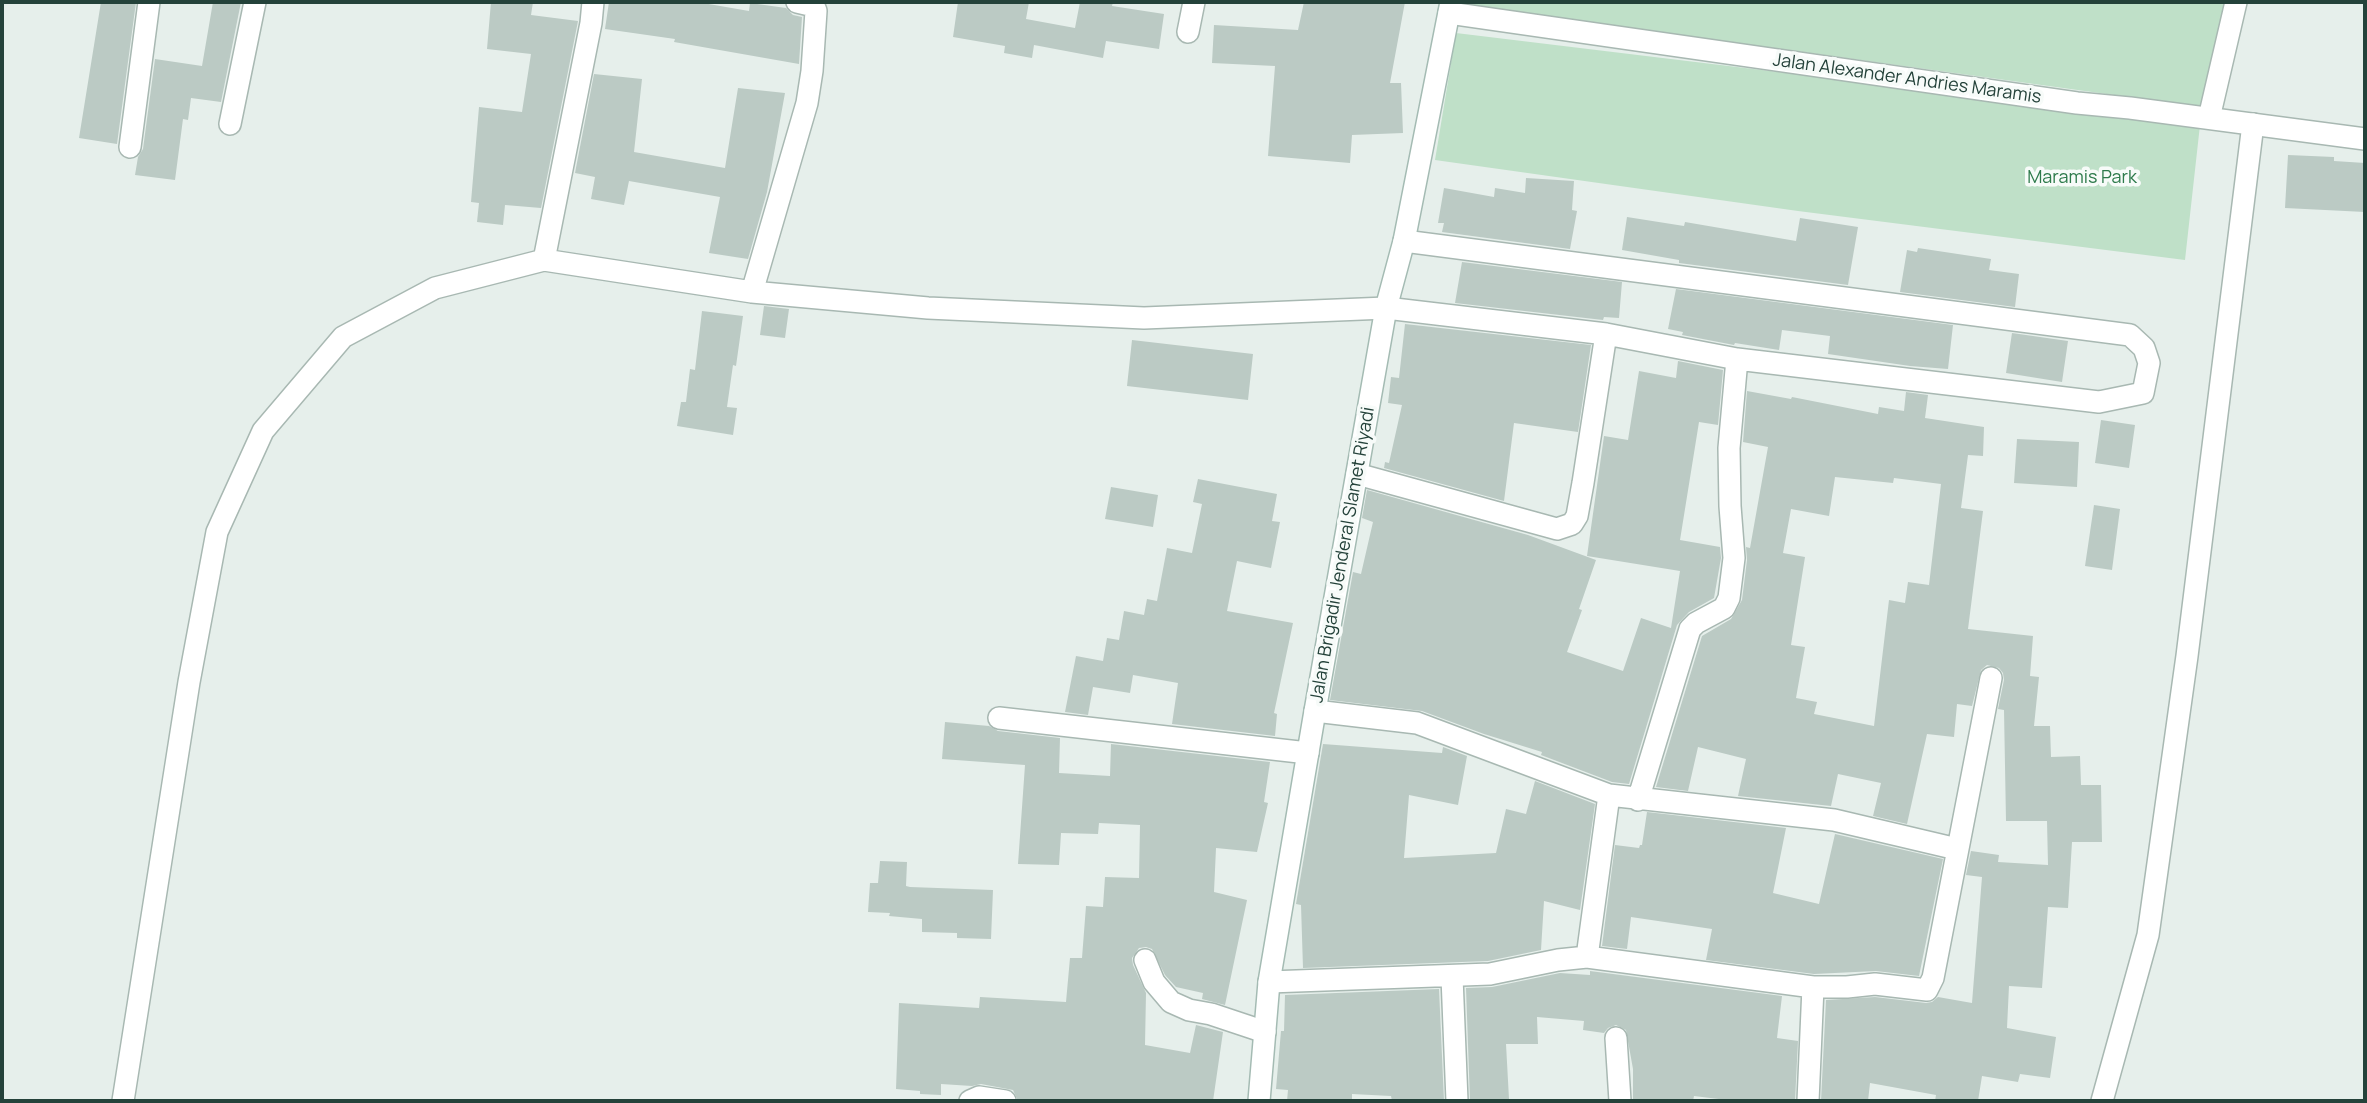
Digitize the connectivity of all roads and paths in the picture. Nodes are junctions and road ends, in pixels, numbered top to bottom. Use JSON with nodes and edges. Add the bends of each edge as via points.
{"nodes":[{"id":1,"x":149,"y":2,"type":"edge"},
{"id":2,"x":255,"y":2,"type":"edge"},
{"id":3,"x":593,"y":2,"type":"edge"},
{"id":4,"x":797,"y":2,"type":"edge"},
{"id":5,"x":1194,"y":2,"type":"edge"},
{"id":6,"x":2236,"y":2,"type":"edge"},
{"id":7,"x":1450,"y":7,"type":"edge"},
{"id":8,"x":1188,"y":32,"type":"dead end"},
{"id":9,"x":2211,"y":119,"type":"junction"},
{"id":10,"x":230,"y":124,"type":"dead end"},
{"id":11,"x":2253,"y":124,"type":"junction"},
{"id":12,"x":2365,"y":139,"type":"edge"},
{"id":13,"x":130,"y":147,"type":"dead end"},
{"id":14,"x":1404,"y":241,"type":"junction"},
{"id":15,"x":544,"y":260,"type":"junction"},
{"id":16,"x":752,"y":292,"type":"junction"},
{"id":17,"x":1386,"y":308,"type":"junction"},
{"id":18,"x":1606,"y":334,"type":"junction"},
{"id":19,"x":1737,"y":359,"type":"junction"},
{"id":20,"x":1357,"y":474,"type":"junction"},
{"id":21,"x":1990,"y":678,"type":"dead end"},
{"id":22,"x":1315,"y":711,"type":"junction"},
{"id":23,"x":999,"y":718,"type":"dead end"},
{"id":24,"x":1308,"y":753,"type":"junction"},
{"id":25,"x":1609,"y":795,"type":"junction"},
{"id":26,"x":1638,"y":800,"type":"junction"},
{"id":27,"x":1957,"y":849,"type":"junction"},
{"id":28,"x":1587,"y":957,"type":"junction"},
{"id":29,"x":1145,"y":960,"type":"dead end"},
{"id":30,"x":1452,"y":976,"type":"junction"},
{"id":31,"x":1269,"y":982,"type":"junction"},
{"id":32,"x":1813,"y":987,"type":"junction"},
{"id":33,"x":1265,"y":1032,"type":"junction"},
{"id":34,"x":1616,"y":1038,"type":"dead end"},
{"id":35,"x":123,"y":1101,"type":"edge"},
{"id":36,"x":970,"y":1101,"type":"edge"},
{"id":37,"x":1005,"y":1101,"type":"edge"},
{"id":38,"x":1259,"y":1101,"type":"edge"},
{"id":39,"x":1457,"y":1101,"type":"edge"},
{"id":40,"x":1619,"y":1101,"type":"edge"},
{"id":41,"x":1808,"y":1101,"type":"edge"},
{"id":42,"x":2102,"y":1101,"type":"edge"}],
"edges":[{"from":1,"to":13,"type":"street"},
{"from":2,"to":10,"type":"street"},
{"from":3,"to":15,"type":"street"},
{"from":4,"to":16,"type":"street","via":[[814,6],[816,11],[812,71],[807,103]]},
{"from":5,"to":8,"type":"street"},
{"from":6,"to":9,"type":"street"},
{"from":7,"to":9,"type":"street","name":"Jalan Alexander Andries Maramis","via":[[2077,103]]},
{"from":7,"to":14,"type":"street","name":"Jalan Brigadir Jenderal Slamet Riyadi"},
{"from":9,"to":11,"type":"street","name":"Jalan Alexander Andries Maramis"},
{"from":11,"to":12,"type":"street","name":"Jalan Alexander Andries Maramis"},
{"from":11,"to":42,"type":"street","via":[[2148,935]]},
{"from":14,"to":17,"type":"street","name":"Jalan Brigadir Jenderal Slamet Riyadi"},
{"from":14,"to":19,"type":"street","via":[[2130,335],[2144,348],[2149,363],[2143,393],[2099,402]]},
{"from":15,"to":16,"type":"street"},
{"from":15,"to":35,"type":"street","via":[[435,288],[343,337],[263,431],[217,532]]},
{"from":16,"to":17,"type":"street","via":[[1144,318]]},
{"from":17,"to":18,"type":"street"},
{"from":17,"to":20,"type":"street","name":"Jalan Brigadir Jenderal Slamet Riyadi"},
{"from":18,"to":19,"type":"street"},
{"from":18,"to":20,"type":"street","via":[[1583,483],[1572,524],[1557,529]]},
{"from":19,"to":26,"type":"street","via":[[1729,448],[1734,558],[1729,598],[1724,608],[1690,629]]},
{"from":20,"to":22,"type":"street","name":"Jalan Brigadir Jenderal Slamet Riyadi"},
{"from":21,"to":27,"type":"street"},
{"from":22,"to":24,"type":"street","name":"Jalan Brigadir Jenderal Slamet Riyadi"},
{"from":22,"to":25,"type":"street","via":[[1417,723]]},
{"from":23,"to":24,"type":"street"},
{"from":24,"to":31,"type":"street","name":"Jalan Brigadir Jenderal Slamet Riyadi"},
{"from":25,"to":26,"type":"street"},
{"from":25,"to":28,"type":"street"},
{"from":26,"to":27,"type":"street","via":[[1834,820]]},
{"from":27,"to":32,"type":"street","via":[[1927,990],[1875,984]]},
{"from":28,"to":30,"type":"street"},
{"from":28,"to":32,"type":"street"},
{"from":29,"to":33,"type":"street","via":[[1154,982],[1171,1003]]},
{"from":30,"to":31,"type":"street"},
{"from":30,"to":39,"type":"street"},
{"from":31,"to":33,"type":"street","name":"Jalan Brigadir Jenderal Slamet Riyadi"},
{"from":32,"to":41,"type":"street"},
{"from":33,"to":38,"type":"street","name":"Jalan Brigadir Jenderal Slamet Riyadi"},
{"from":34,"to":40,"type":"street"},
{"from":36,"to":37,"type":"street","via":[[979,1097]]}]}
